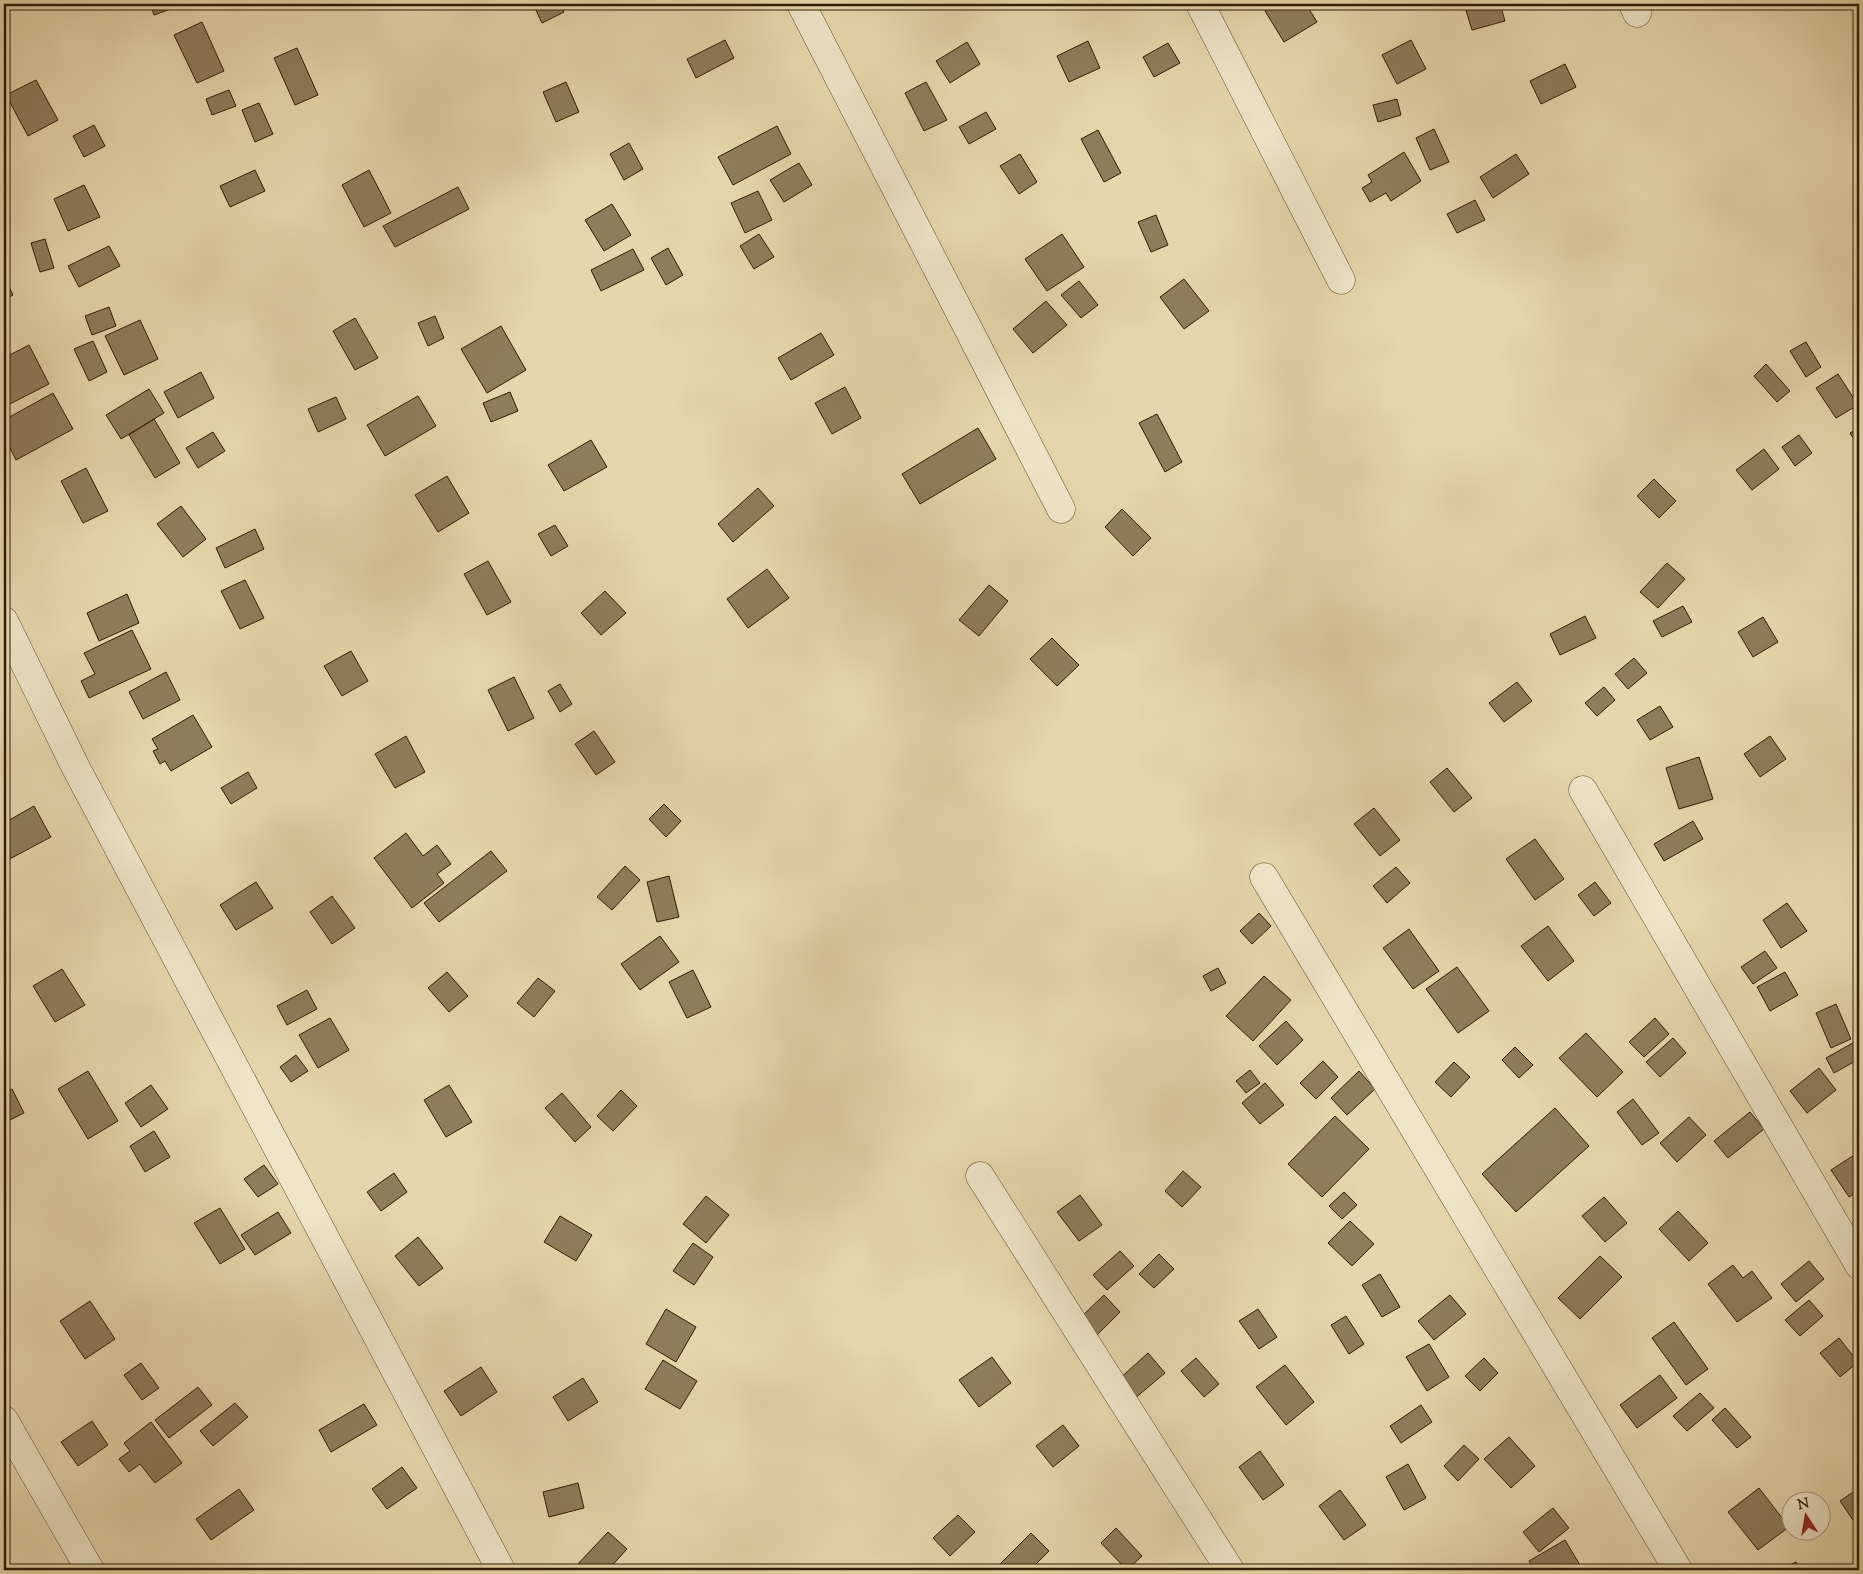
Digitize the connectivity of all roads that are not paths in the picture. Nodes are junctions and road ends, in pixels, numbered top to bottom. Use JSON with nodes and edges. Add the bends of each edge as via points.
{"nodes":[{"id":1,"x":801,"y":4,"type":"edge"},
{"id":2,"x":1200,"y":4,"type":"edge"},
{"id":3,"x":1341,"y":280,"type":"dead end"},
{"id":4,"x":1061,"y":509,"type":"dead end"},
{"id":5,"x":4,"y":621,"type":"edge"},
{"id":6,"x":1583,"y":790,"type":"dead end"},
{"id":7,"x":1264,"y":877,"type":"dead end"},
{"id":8,"x":980,"y":1176,"type":"dead end"},
{"id":9,"x":1859,"y":1265,"type":"edge"},
{"id":10,"x":4,"y":1420,"type":"edge"},
{"id":11,"x":90,"y":1570,"type":"edge"},
{"id":12,"x":501,"y":1570,"type":"edge"},
{"id":13,"x":1230,"y":1570,"type":"edge"},
{"id":14,"x":1678,"y":1570,"type":"edge"}],
"edges":[{"from":1,"to":4,"type":"street"},
{"from":2,"to":3,"type":"street"},
{"from":5,"to":12,"type":"street","via":[[80,775]]},
{"from":6,"to":9,"type":"street"},
{"from":7,"to":14,"type":"street"},
{"from":8,"to":13,"type":"street"},
{"from":10,"to":11,"type":"street"}]}
